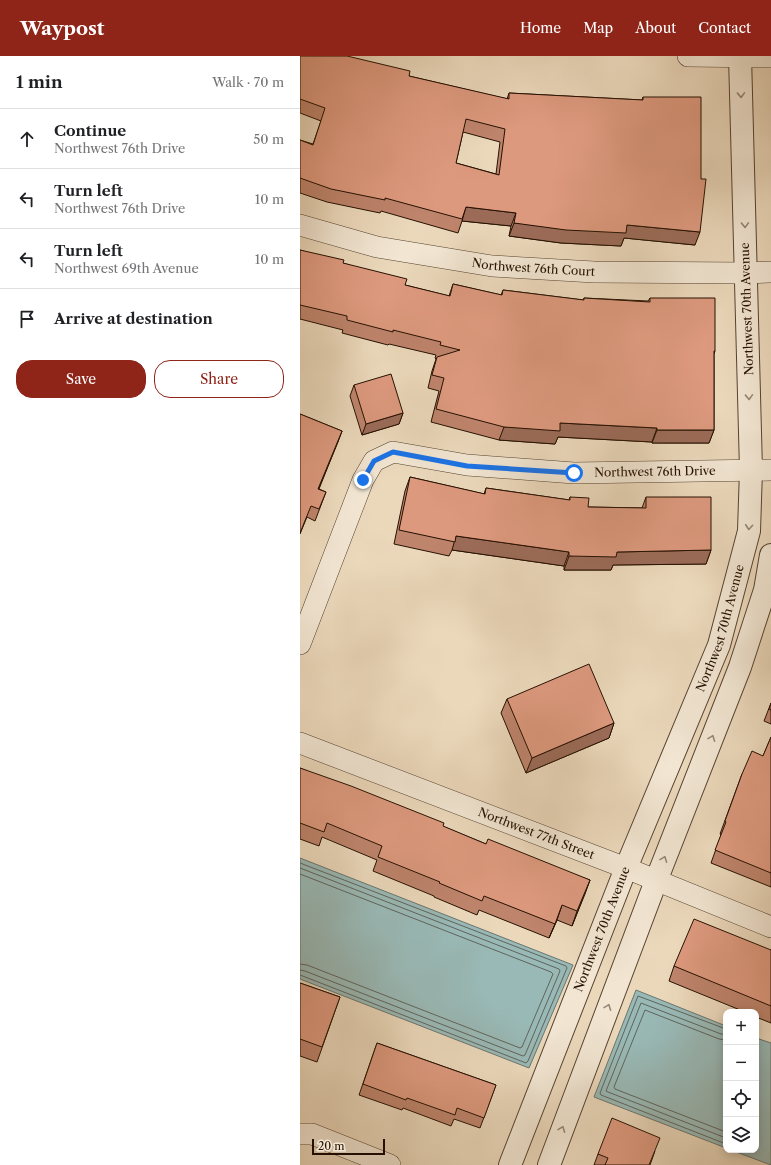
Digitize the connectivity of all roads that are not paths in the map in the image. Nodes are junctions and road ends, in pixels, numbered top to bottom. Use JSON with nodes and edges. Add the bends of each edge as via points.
{"nodes":[{"id":1,"x":688,"y":56,"type":"edge"},
{"id":2,"x":740,"y":57,"type":"edge"},
{"id":3,"x":771,"y":57,"type":"edge"},
{"id":4,"x":300,"y":225,"type":"edge"},
{"id":5,"x":771,"y":272,"type":"edge"},
{"id":6,"x":746,"y":273,"type":"junction"},
{"id":7,"x":761,"y":470,"type":"edge"},
{"id":8,"x":771,"y":555,"type":"edge"},
{"id":9,"x":300,"y":644,"type":"edge"},
{"id":10,"x":300,"y":743,"type":"edge"},
{"id":11,"x":626,"y":868,"type":"junction"},
{"id":12,"x":656,"y":881,"type":"junction"},
{"id":13,"x":771,"y":927,"type":"edge"},
{"id":14,"x":300,"y":1134,"type":"edge"},
{"id":15,"x":390,"y":1165,"type":"edge"},
{"id":16,"x":510,"y":1165,"type":"edge"},
{"id":17,"x":549,"y":1165,"type":"edge"}],
"edges":[{"from":1,"to":2,"type":"street"},
{"from":2,"to":3,"type":"street"},
{"from":2,"to":6,"type":"street","name":"Northwest 70th Avenue","one_way":true},
{"from":4,"to":6,"type":"street","name":"Northwest 76th Court","via":[[377,247],[492,266],[594,272]]},
{"from":5,"to":6,"type":"street","name":"Northwest 76th Court"},
{"from":6,"to":7,"type":"street","name":"Northwest 70th Avenue","one_way":true},
{"from":7,"to":9,"type":"street","name":"Northwest 76th Drive","via":[[574,473],[467,466],[393,452],[374,461],[363,480]]},
{"from":7,"to":11,"type":"street","name":"Northwest 70th Avenue","one_way":true,"via":[[749,531],[719,645]]},
{"from":12,"to":8,"type":"street","one_way":true,"via":[[740,667],[765,590]]},
{"from":10,"to":11,"type":"street","name":"Northwest 77th Street"},
{"from":11,"to":12,"type":"street","name":"Northwest 77th Street"},
{"from":11,"to":16,"type":"street","name":"Northwest 70th Avenue"},
{"from":12,"to":13,"type":"street","name":"Northwest 77th Street"},
{"from":17,"to":12,"type":"street","one_way":true},
{"from":14,"to":15,"type":"street","via":[[312,1134]]}]}
